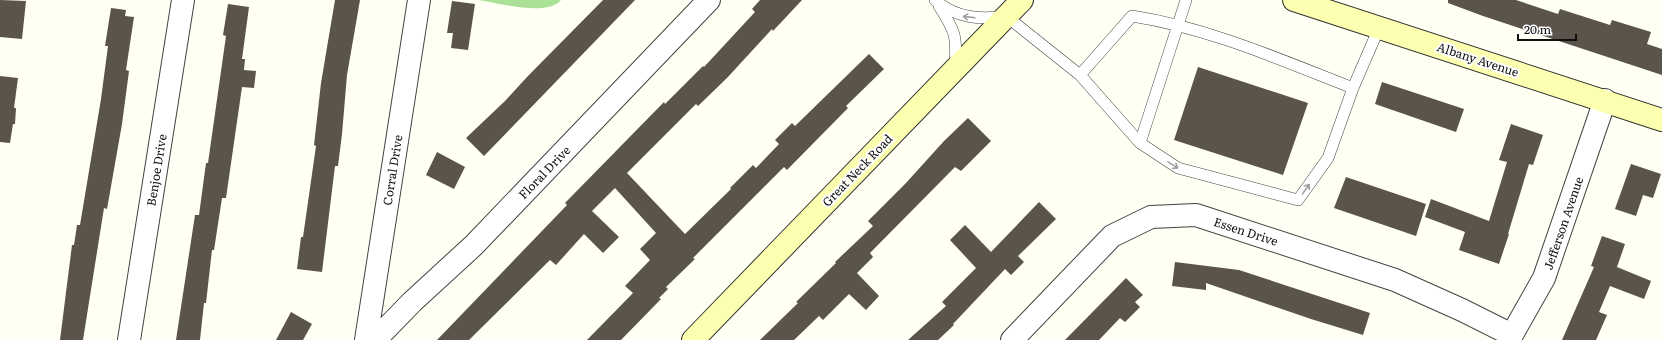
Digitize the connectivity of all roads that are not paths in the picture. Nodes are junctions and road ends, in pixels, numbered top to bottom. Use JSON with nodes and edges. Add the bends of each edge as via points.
{"nodes":[{"id":1,"x":183,"y":0,"type":"edge"},
{"id":2,"x":419,"y":0,"type":"edge"},
{"id":3,"x":709,"y":0,"type":"edge"},
{"id":4,"x":1022,"y":0,"type":"edge"},
{"id":5,"x":1186,"y":0,"type":"edge"},
{"id":6,"x":1294,"y":0,"type":"edge"},
{"id":7,"x":936,"y":1,"type":"edge"},
{"id":8,"x":1006,"y":16,"type":"junction"},
{"id":9,"x":1178,"y":26,"type":"junction"},
{"id":10,"x":1379,"y":28,"type":"junction"},
{"id":11,"x":955,"y":69,"type":"junction"},
{"id":12,"x":1080,"y":75,"type":"junction"},
{"id":13,"x":1353,"y":88,"type":"junction"},
{"id":14,"x":1605,"y":100,"type":"junction"},
{"id":15,"x":1662,"y":120,"type":"edge"},
{"id":16,"x":1140,"y":143,"type":"junction"},
{"id":17,"x":1510,"y":338,"type":"edge"},
{"id":18,"x":129,"y":340,"type":"edge"},
{"id":19,"x":366,"y":340,"type":"edge"},
{"id":20,"x":374,"y":340,"type":"edge"},
{"id":21,"x":692,"y":340,"type":"edge"},
{"id":22,"x":1012,"y":340,"type":"edge"}],
"edges":[{"from":1,"to":18,"type":"street","name":"Benjoe Drive"},
{"from":2,"to":19,"type":"street","name":"Corral Drive"},
{"from":3,"to":20,"type":"street","name":"Floral Drive","via":[[474,245]]},
{"from":4,"to":8,"type":"main road","name":"Great Neck Road"},
{"from":5,"to":9,"type":"lane"},
{"from":6,"to":10,"type":"main road","name":"Albany Avenue"},
{"from":8,"to":7,"type":"lane","one_way":true,"via":[[986,19],[962,16]]},
{"from":7,"to":11,"type":"lane","via":[[952,26],[955,36]]},
{"from":8,"to":11,"type":"main road","name":"Great Neck Road"},
{"from":8,"to":12,"type":"lane"},
{"from":9,"to":12,"type":"lane","via":[[1132,16]]},
{"from":9,"to":13,"type":"lane","via":[[1200,31]]},
{"from":9,"to":16,"type":"lane"},
{"from":10,"to":13,"type":"lane"},
{"from":10,"to":14,"type":"main road","name":"Albany Avenue"},
{"from":11,"to":21,"type":"main road","name":"Great Neck Road"},
{"from":12,"to":16,"type":"lane"},
{"from":16,"to":13,"type":"lane","one_way":true,"via":[[1178,168],[1298,200],[1328,158]]},
{"from":14,"to":15,"type":"main road","name":"Albany Avenue"},
{"from":14,"to":17,"type":"street","name":"Jefferson Avenue","via":[[1544,278]]},
{"from":17,"to":22,"type":"street","name":"Essen Drive","via":[[1462,310],[1395,280],[1196,215],[1151,217],[1112,236]]}]}
